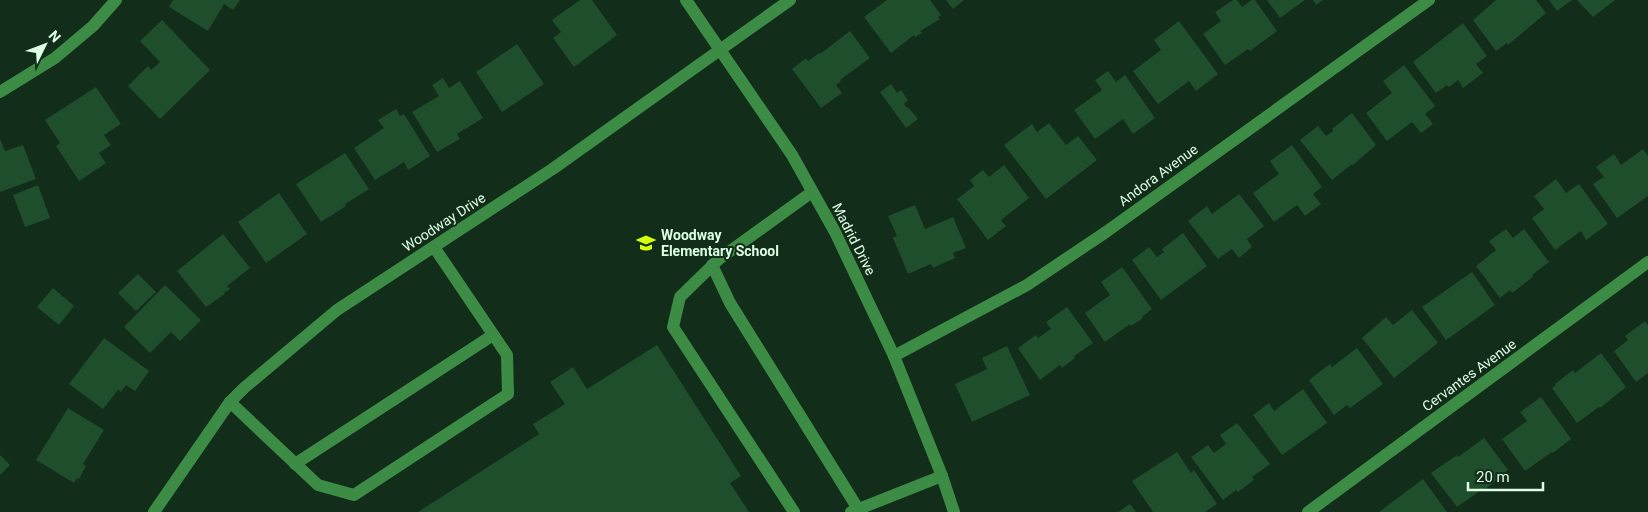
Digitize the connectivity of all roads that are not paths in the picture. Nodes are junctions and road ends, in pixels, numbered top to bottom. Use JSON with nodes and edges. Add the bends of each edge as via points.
{"nodes":[{"id":1,"x":116,"y":0,"type":"edge"},
{"id":2,"x":686,"y":0,"type":"edge"},
{"id":3,"x":790,"y":0,"type":"edge"},
{"id":4,"x":1429,"y":0,"type":"edge"},
{"id":5,"x":720,"y":51,"type":"junction"},
{"id":6,"x":0,"y":92,"type":"edge"},
{"id":7,"x":812,"y":192,"type":"junction"},
{"id":8,"x":434,"y":247,"type":"junction"},
{"id":9,"x":1648,"y":262,"type":"edge"},
{"id":10,"x":712,"y":265,"type":"junction"},
{"id":11,"x":493,"y":335,"type":"junction"},
{"id":12,"x":894,"y":356,"type":"junction"},
{"id":13,"x":230,"y":402,"type":"junction"},
{"id":14,"x":295,"y":464,"type":"junction"},
{"id":15,"x":942,"y":476,"type":"junction"},
{"id":16,"x":856,"y":511,"type":"edge"},
{"id":17,"x":154,"y":512,"type":"edge"},
{"id":18,"x":794,"y":512,"type":"edge"},
{"id":19,"x":954,"y":512,"type":"edge"},
{"id":20,"x":1308,"y":512,"type":"edge"}],
"edges":[{"from":1,"to":6,"type":"street","via":[[93,26],[56,58]]},
{"from":2,"to":5,"type":"street","name":"Madrid Drive"},
{"from":3,"to":5,"type":"street","name":"Woodway Drive"},
{"from":4,"to":12,"type":"street","name":"Andora Avenue","via":[[1106,232],[1026,285]]},
{"from":5,"to":7,"type":"street","name":"Madrid Drive","via":[[792,155]]},
{"from":5,"to":8,"type":"street","name":"Woodway Drive","via":[[554,168]]},
{"from":7,"to":10,"type":"street"},
{"from":7,"to":12,"type":"street","name":"Madrid Drive","via":[[835,232]]},
{"from":8,"to":11,"type":"street"},
{"from":8,"to":13,"type":"street","name":"Woodway Drive","via":[[338,310]]},
{"from":9,"to":20,"type":"street","name":"Cervantes Avenue"},
{"from":10,"to":16,"type":"street","via":[[730,303]]},
{"from":10,"to":18,"type":"street","via":[[680,297],[673,327]]},
{"from":11,"to":14,"type":"street"},
{"from":11,"to":14,"type":"street","via":[[507,356],[508,394],[362,490],[354,495],[318,485]]},
{"from":12,"to":15,"type":"street","name":"Madrid Drive"},
{"from":13,"to":14,"type":"street"},
{"from":13,"to":17,"type":"street","name":"Woodway Drive"},
{"from":15,"to":16,"type":"street"},
{"from":15,"to":19,"type":"street","name":"Madrid Drive"}]}
